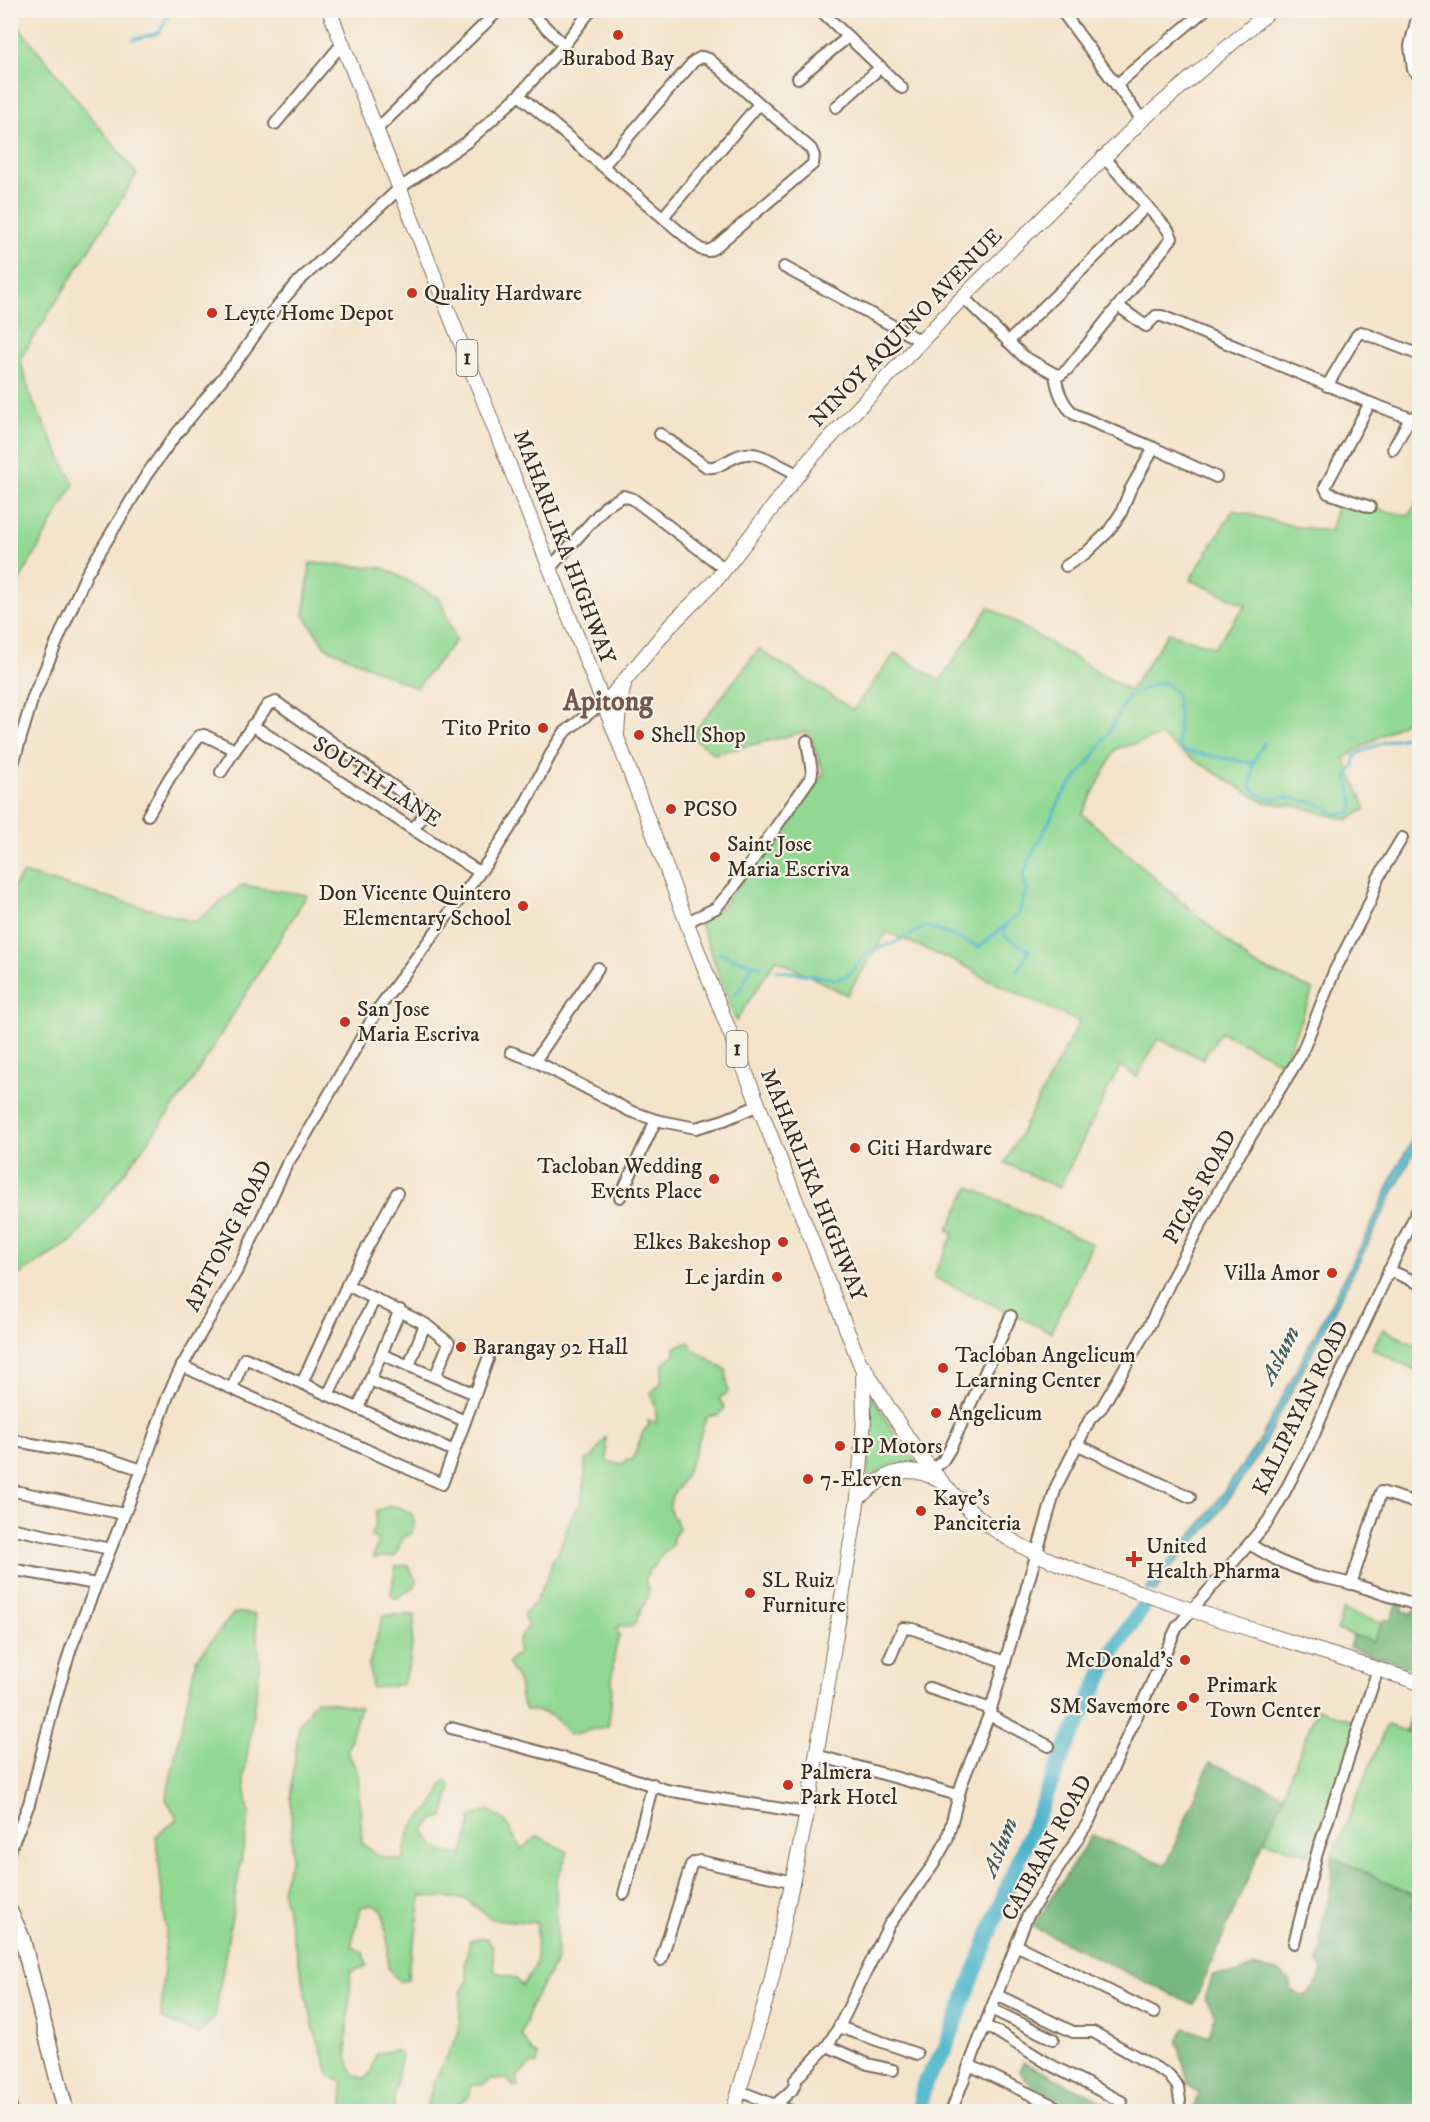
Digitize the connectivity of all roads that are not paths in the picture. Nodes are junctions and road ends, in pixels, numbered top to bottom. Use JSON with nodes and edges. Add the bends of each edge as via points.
{"nodes":[{"id":1,"x":329,"y":10,"type":"edge"},
{"id":2,"x":499,"y":10,"type":"edge"},
{"id":3,"x":528,"y":10,"type":"edge"},
{"id":4,"x":591,"y":10,"type":"edge"},
{"id":5,"x":820,"y":10,"type":"edge"},
{"id":6,"x":1061,"y":10,"type":"edge"},
{"id":7,"x":1205,"y":10,"type":"edge"},
{"id":8,"x":1271,"y":10,"type":"edge"},
{"id":9,"x":1419,"y":10,"type":"edge"},
{"id":10,"x":848,"y":37,"type":"junction"},
{"id":11,"x":342,"y":44,"type":"junction"},
{"id":12,"x":564,"y":45,"type":"junction"},
{"id":13,"x":880,"y":68,"type":"junction"},
{"id":14,"x":1419,"y":76,"type":"edge"},
{"id":15,"x":798,"y":78,"type":"dead end"},
{"id":16,"x":1116,"y":85,"type":"junction"},
{"id":17,"x":902,"y":88,"type":"dead end"},
{"id":18,"x":519,"y":95,"type":"junction"},
{"id":19,"x":759,"y":104,"type":"junction"},
{"id":20,"x":836,"y":107,"type":"dead end"},
{"id":21,"x":1142,"y":120,"type":"junction"},
{"id":22,"x":275,"y":124,"type":"dead end"},
{"id":23,"x":376,"y":130,"type":"junction"},
{"id":24,"x":1103,"y":156,"type":"junction"},
{"id":25,"x":603,"y":166,"type":"junction"},
{"id":26,"x":400,"y":188,"type":"junction"},
{"id":27,"x":1148,"y":206,"type":"junction"},
{"id":28,"x":663,"y":217,"type":"junction"},
{"id":29,"x":784,"y":267,"type":"dead end"},
{"id":30,"x":963,"y":297,"type":"junction"},
{"id":31,"x":1118,"y":306,"type":"junction"},
{"id":32,"x":921,"y":341,"type":"junction"},
{"id":33,"x":1008,"y":342,"type":"junction"},
{"id":34,"x":1419,"y":355,"type":"edge"},
{"id":35,"x":1055,"y":374,"type":"junction"},
{"id":36,"x":1327,"y":386,"type":"junction"},
{"id":37,"x":1370,"y":403,"type":"junction"},
{"id":38,"x":1414,"y":417,"type":"edge"},
{"id":39,"x":660,"y":434,"type":"dead end"},
{"id":40,"x":1154,"y":448,"type":"junction"},
{"id":41,"x":1393,"y":449,"type":"dead end"},
{"id":42,"x":799,"y":474,"type":"junction"},
{"id":43,"x":1216,"y":477,"type":"dead end"},
{"id":44,"x":1370,"y":507,"type":"dead end"},
{"id":45,"x":1066,"y":566,"type":"dead end"},
{"id":46,"x":550,"y":568,"type":"junction"},
{"id":47,"x":725,"y":569,"type":"junction"},
{"id":48,"x":627,"y":676,"type":"junction"},
{"id":49,"x":604,"y":705,"type":"junction"},
{"id":50,"x":252,"y":725,"type":"junction"},
{"id":51,"x":618,"y":740,"type":"junction"},
{"id":52,"x":807,"y":741,"type":"dead end"},
{"id":53,"x":235,"y":750,"type":"junction"},
{"id":54,"x":221,"y":772,"type":"dead end"},
{"id":55,"x":10,"y":774,"type":"edge"},
{"id":56,"x":148,"y":815,"type":"dead end"},
{"id":57,"x":413,"y":828,"type":"junction"},
{"id":58,"x":1402,"y":838,"type":"dead end"},
{"id":59,"x":479,"y":872,"type":"junction"},
{"id":60,"x":687,"y":922,"type":"junction"},
{"id":61,"x":598,"y":968,"type":"dead end"},
{"id":62,"x":511,"y":1052,"type":"dead end"},
{"id":63,"x":535,"y":1061,"type":"junction"},
{"id":64,"x":759,"y":1105,"type":"junction"},
{"id":65,"x":656,"y":1120,"type":"junction"},
{"id":66,"x":397,"y":1193,"type":"dead end"},
{"id":67,"x":620,"y":1197,"type":"dead end"},
{"id":68,"x":1419,"y":1205,"type":"edge"},
{"id":69,"x":1389,"y":1270,"type":"junction"},
{"id":70,"x":347,"y":1284,"type":"junction"},
{"id":71,"x":1419,"y":1284,"type":"edge"},
{"id":72,"x":375,"y":1298,"type":"junction"},
{"id":73,"x":400,"y":1310,"type":"junction"},
{"id":74,"x":1011,"y":1316,"type":"dead end"},
{"id":75,"x":425,"y":1324,"type":"junction"},
{"id":76,"x":381,"y":1354,"type":"junction"},
{"id":77,"x":859,"y":1358,"type":"junction"},
{"id":78,"x":488,"y":1359,"type":"dead end"},
{"id":79,"x":409,"y":1365,"type":"junction"},
{"id":80,"x":183,"y":1366,"type":"junction"},
{"id":81,"x":435,"y":1377,"type":"junction"},
{"id":82,"x":370,"y":1380,"type":"junction"},
{"id":83,"x":302,"y":1383,"type":"junction"},
{"id":84,"x":232,"y":1388,"type":"junction"},
{"id":85,"x":475,"y":1394,"type":"junction"},
{"id":86,"x":328,"y":1395,"type":"junction"},
{"id":87,"x":358,"y":1408,"type":"junction"},
{"id":88,"x":465,"y":1421,"type":"junction"},
{"id":89,"x":10,"y":1440,"type":"edge"},
{"id":90,"x":1076,"y":1444,"type":"junction"},
{"id":91,"x":454,"y":1451,"type":"junction"},
{"id":92,"x":142,"y":1470,"type":"junction"},
{"id":93,"x":931,"y":1470,"type":"junction"},
{"id":94,"x":941,"y":1481,"type":"junction"},
{"id":95,"x":10,"y":1490,"type":"edge"},
{"id":96,"x":1190,"y":1497,"type":"dead end"},
{"id":97,"x":858,"y":1498,"type":"junction"},
{"id":98,"x":1419,"y":1504,"type":"edge"},
{"id":99,"x":124,"y":1514,"type":"junction"},
{"id":100,"x":10,"y":1528,"type":"edge"},
{"id":101,"x":1249,"y":1544,"type":"junction"},
{"id":102,"x":110,"y":1549,"type":"junction"},
{"id":103,"x":1036,"y":1554,"type":"junction"},
{"id":104,"x":10,"y":1569,"type":"edge"},
{"id":105,"x":96,"y":1584,"type":"junction"},
{"id":106,"x":1351,"y":1584,"type":"junction"},
{"id":107,"x":1419,"y":1606,"type":"edge"},
{"id":108,"x":1191,"y":1611,"type":"junction"},
{"id":109,"x":890,"y":1658,"type":"dead end"},
{"id":110,"x":1005,"y":1662,"type":"junction"},
{"id":111,"x":1378,"y":1669,"type":"junction"},
{"id":112,"x":1419,"y":1683,"type":"edge"},
{"id":113,"x":929,"y":1688,"type":"dead end"},
{"id":114,"x":990,"y":1712,"type":"junction"},
{"id":115,"x":451,"y":1728,"type":"dead end"},
{"id":116,"x":1049,"y":1746,"type":"dead end"},
{"id":117,"x":816,"y":1755,"type":"junction"},
{"id":118,"x":653,"y":1784,"type":"junction"},
{"id":119,"x":958,"y":1795,"type":"junction"},
{"id":120,"x":807,"y":1814,"type":"junction"},
{"id":121,"x":10,"y":1850,"type":"edge"},
{"id":122,"x":794,"y":1882,"type":"junction"},
{"id":123,"x":624,"y":1894,"type":"dead end"},
{"id":124,"x":10,"y":1912,"type":"edge"},
{"id":125,"x":1294,"y":1943,"type":"dead end"},
{"id":126,"x":1016,"y":1945,"type":"junction"},
{"id":127,"x":661,"y":1960,"type":"dead end"},
{"id":128,"x":997,"y":1995,"type":"junction"},
{"id":129,"x":991,"y":2009,"type":"junction"},
{"id":130,"x":1154,"y":2013,"type":"dead end"},
{"id":131,"x":985,"y":2026,"type":"junction"},
{"id":132,"x":839,"y":2027,"type":"junction"},
{"id":133,"x":1053,"y":2039,"type":"dead end"},
{"id":134,"x":827,"y":2046,"type":"junction"},
{"id":135,"x":917,"y":2054,"type":"dead end"},
{"id":136,"x":969,"y":2065,"type":"junction"},
{"id":137,"x":893,"y":2070,"type":"dead end"},
{"id":138,"x":740,"y":2091,"type":"junction"},
{"id":139,"x":1180,"y":2101,"type":"dead end"},
{"id":140,"x":1122,"y":2102,"type":"dead end"},
{"id":141,"x":10,"y":2103,"type":"edge"},
{"id":142,"x":775,"y":2105,"type":"junction"},
{"id":143,"x":1065,"y":2111,"type":"edge"},
{"id":144,"x":12,"y":2112,"type":"edge"},
{"id":145,"x":66,"y":2112,"type":"edge"},
{"id":146,"x":733,"y":2112,"type":"edge"},
{"id":147,"x":794,"y":2112,"type":"edge"},
{"id":148,"x":951,"y":2112,"type":"edge"}],
"edges":[{"from":1,"to":11,"type":"main road","name":"MAHARLIKA HIGHWAY","number":"1"},
{"from":2,"to":23,"type":"street"},
{"from":3,"to":12,"type":"street"},
{"from":4,"to":12,"type":"street"},
{"from":5,"to":10,"type":"street"},
{"from":6,"to":16,"type":"street"},
{"from":7,"to":16,"type":"street"},
{"from":8,"to":21,"type":"main road","name":"NINOY AQUINO AVENUE"},
{"from":9,"to":14,"type":"street","via":[[1410,52],[1413,70]]},
{"from":10,"to":13,"type":"street"},
{"from":10,"to":15,"type":"street"},
{"from":11,"to":22,"type":"street"},
{"from":11,"to":23,"type":"main road","name":"MAHARLIKA HIGHWAY","number":"1"},
{"from":12,"to":18,"type":"street"},
{"from":13,"to":17,"type":"street"},
{"from":13,"to":20,"type":"street"},
{"from":16,"to":21,"type":"street"},
{"from":18,"to":25,"type":"street"},
{"from":18,"to":26,"type":"street","via":[[467,142]]},
{"from":19,"to":25,"type":"street","via":[[702,57],[694,61]]},
{"from":19,"to":28,"type":"street"},
{"from":19,"to":28,"type":"street","via":[[811,149],[813,164],[708,251],[700,249]]},
{"from":21,"to":24,"type":"main road","name":"NINOY AQUINO AVENUE"},
{"from":23,"to":26,"type":"main road","name":"MAHARLIKA HIGHWAY","number":"1"},
{"from":24,"to":27,"type":"street"},
{"from":24,"to":30,"type":"main road","name":"NINOY AQUINO AVENUE"},
{"from":25,"to":28,"type":"street"},
{"from":26,"to":46,"type":"main road","name":"MAHARLIKA HIGHWAY","number":"1"},
{"from":26,"to":55,"type":"street","via":[[298,281],[147,474],[86,575],[33,697]]},
{"from":27,"to":31,"type":"street","via":[[1172,238]]},
{"from":27,"to":33,"type":"street"},
{"from":29,"to":32,"type":"street"},
{"from":30,"to":32,"type":"main road","name":"NINOY AQUINO AVENUE"},
{"from":30,"to":33,"type":"street"},
{"from":31,"to":35,"type":"street","via":[[1067,370]]},
{"from":31,"to":36,"type":"street","via":[[1146,326],[1156,316],[1162,316]]},
{"from":32,"to":42,"type":"main road","name":"NINOY AQUINO AVENUE"},
{"from":33,"to":35,"type":"street","via":[[1023,356]]},
{"from":34,"to":36,"type":"street","via":[[1361,332]]},
{"from":35,"to":40,"type":"street","via":[[1062,399],[1074,414]]},
{"from":36,"to":37,"type":"street"},
{"from":37,"to":38,"type":"street"},
{"from":37,"to":44,"type":"street","via":[[1325,487],[1328,493]]},
{"from":38,"to":41,"type":"street"},
{"from":39,"to":42,"type":"street","via":[[706,467],[713,468],[749,453]]},
{"from":40,"to":43,"type":"street"},
{"from":40,"to":45,"type":"street","via":[[1108,532]]},
{"from":42,"to":47,"type":"main road","name":"NINOY AQUINO AVENUE"},
{"from":46,"to":47,"type":"street","via":[[606,506],[623,496],[633,499]]},
{"from":46,"to":49,"type":"main road","name":"MAHARLIKA HIGHWAY","number":"1"},
{"from":47,"to":48,"type":"main road","name":"NINOY AQUINO AVENUE"},
{"from":48,"to":49,"type":"main road","name":"NINOY AQUINO AVENUE"},
{"from":48,"to":51,"type":"main road","via":[[619,708]]},
{"from":49,"to":51,"type":"main road","name":"MAHARLIKA HIGHWAY","number":"1"},
{"from":49,"to":59,"type":"street","name":"APITONG ROAD","via":[[564,733],[524,808]]},
{"from":50,"to":53,"type":"street"},
{"from":50,"to":57,"type":"street","name":"SOUTH LANE"},
{"from":50,"to":57,"type":"street","via":[[268,705],[276,702],[422,807],[423,818]]},
{"from":51,"to":60,"type":"main road","name":"MAHARLIKA HIGHWAY","number":"1"},
{"from":52,"to":60,"type":"street","via":[[811,777],[734,887],[716,908]]},
{"from":53,"to":54,"type":"street"},
{"from":53,"to":56,"type":"street","via":[[199,736]]},
{"from":57,"to":59,"type":"street","name":"SOUTH LANE"},
{"from":58,"to":90,"type":"street","name":"PICAS ROAD","via":[[1378,878],[1334,972],[1301,1055],[1231,1168],[1150,1324]]},
{"from":59,"to":80,"type":"street","name":"APITONG ROAD","via":[[378,1009],[287,1164],[239,1267]]},
{"from":60,"to":64,"type":"main road","name":"MAHARLIKA HIGHWAY","number":"1"},
{"from":61,"to":63,"type":"street"},
{"from":62,"to":63,"type":"street"},
{"from":63,"to":65,"type":"street","via":[[630,1111]]},
{"from":64,"to":65,"type":"street","via":[[696,1128]]},
{"from":64,"to":77,"type":"main road","name":"MAHARLIKA HIGHWAY","number":"1"},
{"from":65,"to":67,"type":"street"},
{"from":66,"to":70,"type":"street"},
{"from":68,"to":69,"type":"street","name":"KALIPAYAN ROAD"},
{"from":69,"to":71,"type":"street"},
{"from":69,"to":101,"type":"street","name":"KALIPAYAN ROAD","via":[[1293,1478],[1268,1521]]},
{"from":70,"to":72,"type":"street"},
{"from":70,"to":83,"type":"street"},
{"from":72,"to":73,"type":"street"},
{"from":72,"to":86,"type":"street"},
{"from":73,"to":75,"type":"street"},
{"from":73,"to":76,"type":"street"},
{"from":74,"to":93,"type":"street","via":[[950,1449]]},
{"from":75,"to":79,"type":"street"},
{"from":75,"to":81,"type":"street","via":[[449,1343]]},
{"from":76,"to":79,"type":"street"},
{"from":76,"to":82,"type":"street"},
{"from":77,"to":93,"type":"main road","via":[[891,1414]]},
{"from":77,"to":97,"type":"main road","name":"MAHARLIKA HIGHWAY","number":"1","via":[[865,1401]]},
{"from":78,"to":85,"type":"street"},
{"from":79,"to":81,"type":"street"},
{"from":80,"to":84,"type":"street"},
{"from":80,"to":92,"type":"street","name":"APITONG ROAD","via":[[169,1393]]},
{"from":81,"to":85,"type":"street"},
{"from":82,"to":87,"type":"street"},
{"from":82,"to":88,"type":"street"},
{"from":83,"to":84,"type":"street","via":[[245,1358]]},
{"from":83,"to":86,"type":"street"},
{"from":84,"to":91,"type":"street","via":[[442,1484]]},
{"from":85,"to":88,"type":"street"},
{"from":86,"to":87,"type":"street"},
{"from":87,"to":91,"type":"street"},
{"from":88,"to":91,"type":"street"},
{"from":89,"to":92,"type":"street","via":[[104,1457]]},
{"from":90,"to":96,"type":"street"},
{"from":90,"to":103,"type":"street","name":"PICAS ROAD","via":[[1056,1487]]},
{"from":92,"to":99,"type":"street","name":"APITONG ROAD"},
{"from":93,"to":94,"type":"main road"},
{"from":94,"to":97,"type":"main road","via":[[928,1474],[898,1471],[880,1479]]},
{"from":94,"to":103,"type":"main road","via":[[993,1528]]},
{"from":95,"to":99,"type":"street"},
{"from":97,"to":117,"type":"main road","name":"MAHARLIKA HIGHWAY","number":"1"},
{"from":98,"to":106,"type":"street","via":[[1381,1492]]},
{"from":99,"to":102,"type":"street","name":"APITONG ROAD"},
{"from":100,"to":102,"type":"street"},
{"from":101,"to":106,"type":"street","via":[[1313,1575]]},
{"from":101,"to":108,"type":"street","name":"KALIPAYAN ROAD"},
{"from":102,"to":105,"type":"street","name":"APITONG ROAD"},
{"from":103,"to":108,"type":"main road"},
{"from":103,"to":110,"type":"street","name":"PICAS ROAD"},
{"from":104,"to":105,"type":"street"},
{"from":105,"to":121,"type":"street","name":"APITONG ROAD","via":[[71,1648],[29,1804]]},
{"from":106,"to":107,"type":"street"},
{"from":108,"to":111,"type":"main road"},
{"from":108,"to":126,"type":"street","name":"CAIBAAN ROAD","via":[[1177,1627],[1089,1821],[1027,1917]]},
{"from":109,"to":110,"type":"street","via":[[903,1628]]},
{"from":110,"to":114,"type":"street","name":"PICAS ROAD"},
{"from":111,"to":112,"type":"main road"},
{"from":111,"to":125,"type":"street","via":[[1317,1853]]},
{"from":113,"to":114,"type":"street"},
{"from":114,"to":116,"type":"street"},
{"from":114,"to":119,"type":"street","name":"PICAS ROAD"},
{"from":115,"to":118,"type":"street"},
{"from":117,"to":119,"type":"street"},
{"from":117,"to":120,"type":"main road","name":"MAHARLIKA HIGHWAY","number":"1"},
{"from":118,"to":120,"type":"street","via":[[666,1790]]},
{"from":118,"to":123,"type":"street"},
{"from":119,"to":132,"type":"street","name":"PICAS ROAD","via":[[947,1840],[889,1925]]},
{"from":120,"to":122,"type":"main road","name":"MAHARLIKA HIGHWAY","number":"1"},
{"from":122,"to":127,"type":"street","via":[[695,1862]]},
{"from":122,"to":138,"type":"main road","name":"MAHARLIKA HIGHWAY","number":"1"},
{"from":124,"to":145,"type":"highway","via":[[22,1938]]},
{"from":126,"to":128,"type":"street","name":"CAIBAAN ROAD"},
{"from":126,"to":130,"type":"street"},
{"from":128,"to":129,"type":"street","name":"CAIBAAN ROAD"},
{"from":128,"to":139,"type":"street","via":[[1064,2028],[1093,2032],[1169,2075],[1178,2086]]},
{"from":129,"to":131,"type":"street","name":"CAIBAAN ROAD"},
{"from":129,"to":133,"type":"street"},
{"from":131,"to":136,"type":"street","name":"CAIBAAN ROAD"},
{"from":131,"to":140,"type":"street"},
{"from":132,"to":134,"type":"street","name":"PICAS ROAD"},
{"from":132,"to":135,"type":"street"},
{"from":134,"to":137,"type":"street"},
{"from":134,"to":142,"type":"street","name":"PICAS ROAD"},
{"from":136,"to":143,"type":"street"},
{"from":136,"to":148,"type":"street","name":"CAIBAAN ROAD"},
{"from":138,"to":142,"type":"street"},
{"from":138,"to":146,"type":"main road","name":"MAHARLIKA HIGHWAY","number":"1"},
{"from":141,"to":144,"type":"street"},
{"from":142,"to":147,"type":"street"}]}
